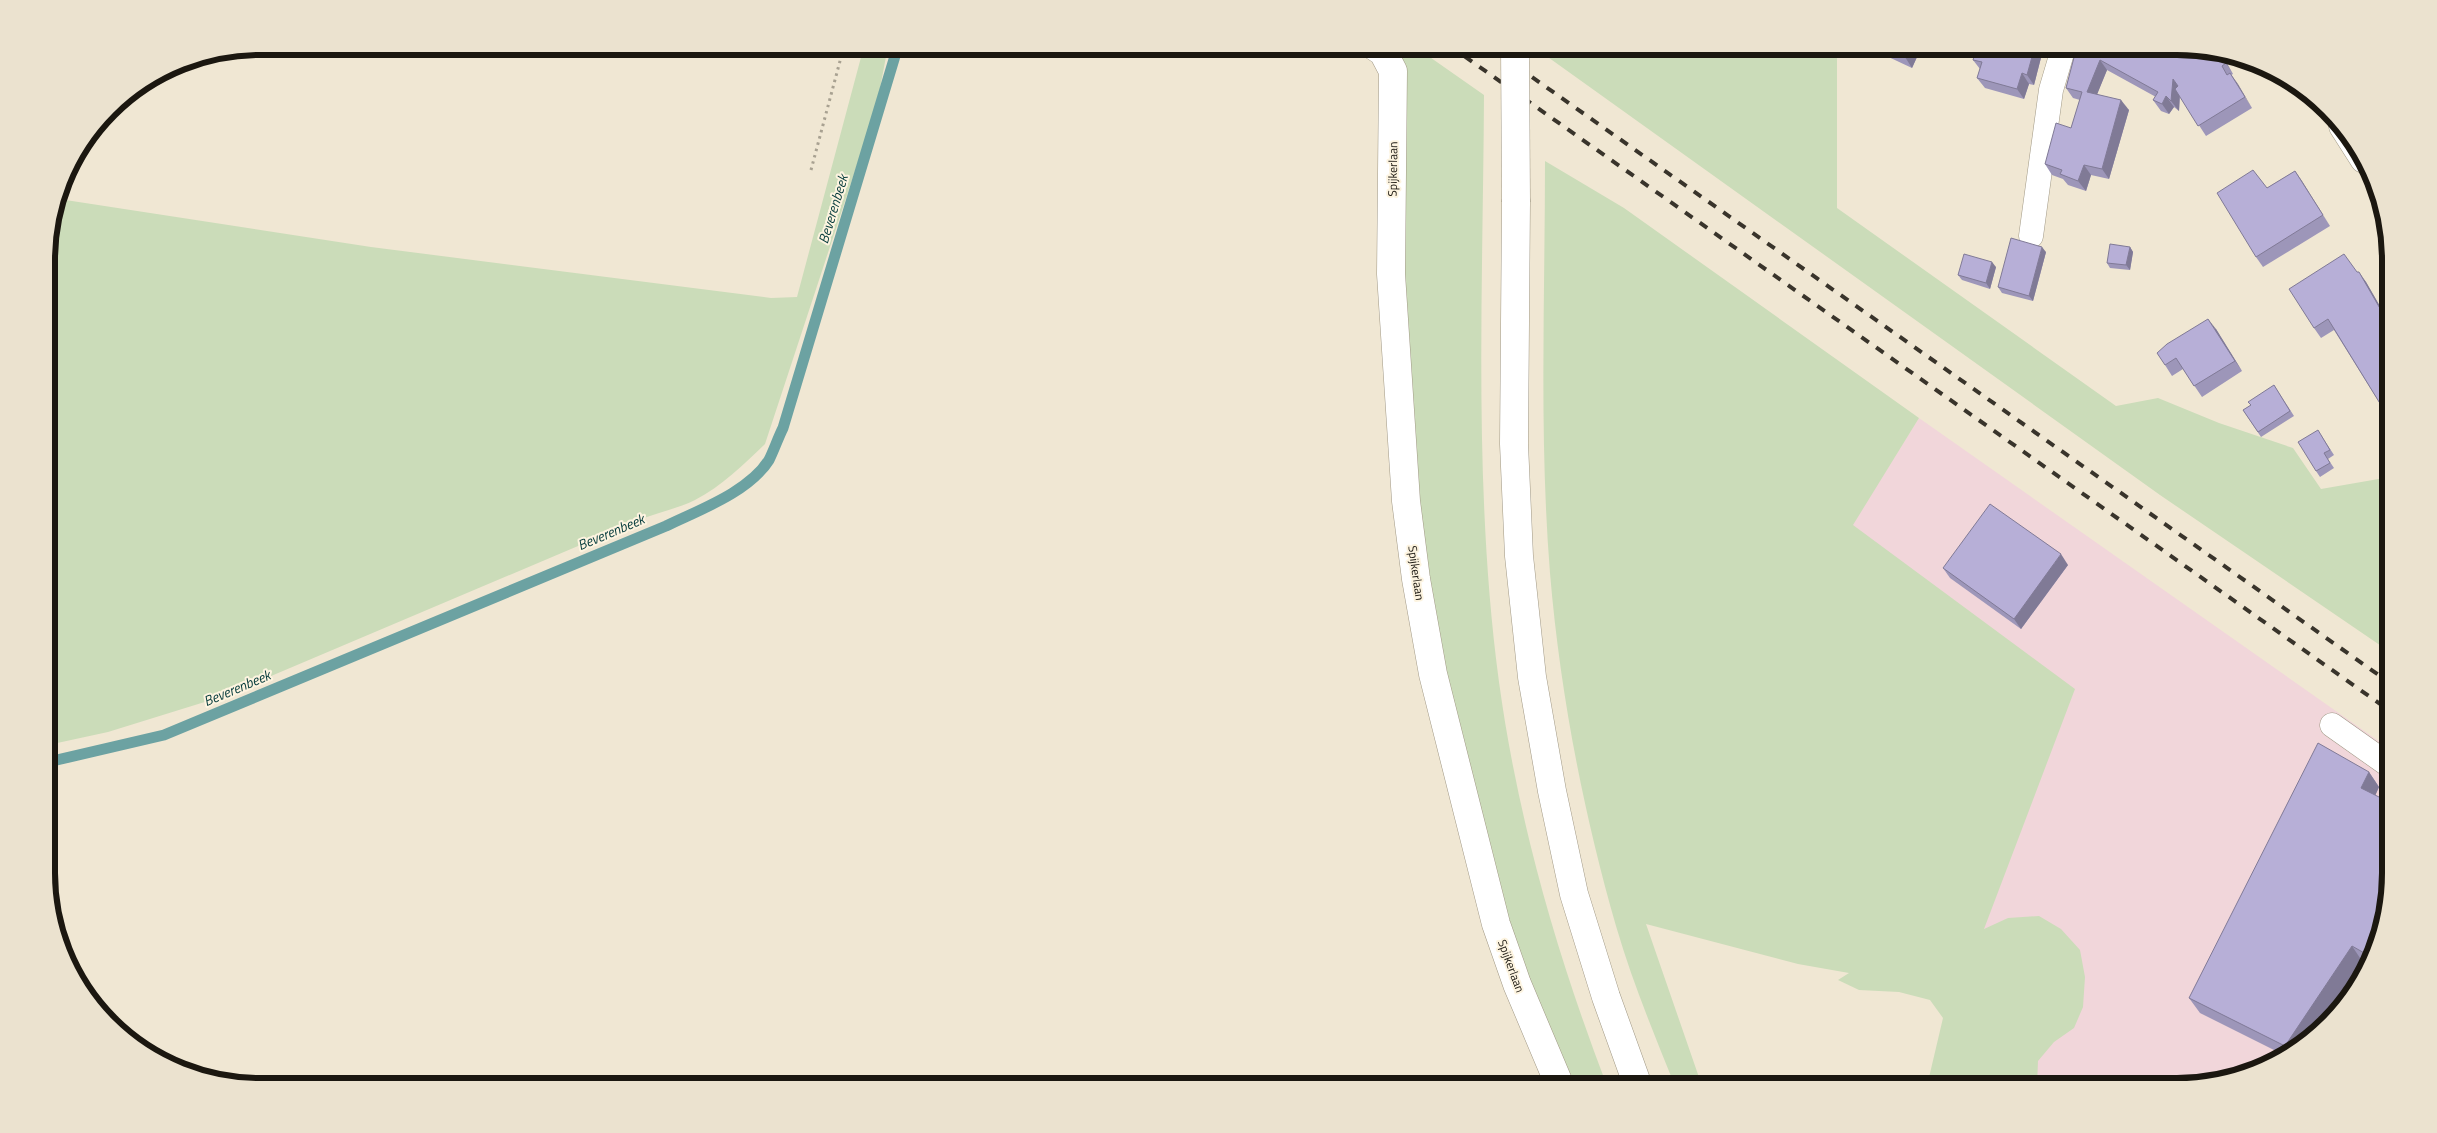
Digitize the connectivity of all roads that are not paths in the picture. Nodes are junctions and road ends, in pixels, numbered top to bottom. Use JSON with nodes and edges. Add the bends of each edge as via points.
{"nodes":[{"id":1,"x":1385,"y":55,"type":"edge"},
{"id":2,"x":1516,"y":55,"type":"edge"},
{"id":3,"x":2061,"y":55,"type":"edge"},
{"id":4,"x":2031,"y":236,"type":"dead end"},
{"id":5,"x":2332,"y":725,"type":"dead end"},
{"id":6,"x":2382,"y":760,"type":"edge"},
{"id":7,"x":1557,"y":1078,"type":"edge"},
{"id":8,"x":1635,"y":1078,"type":"edge"}],
"edges":[{"from":1,"to":7,"type":"street","name":"Spijkerlaan","via":[[1393,71],[1392,274],[1406,501],[1416,579],[1433,674],[1496,924]]},
{"from":2,"to":8,"type":"street","bridge":true,"via":[[1514,444],[1519,556],[1532,677],[1574,894]]},
{"from":3,"to":4,"type":"lane","via":[[2051,90]]},
{"from":5,"to":6,"type":"lane"}]}
